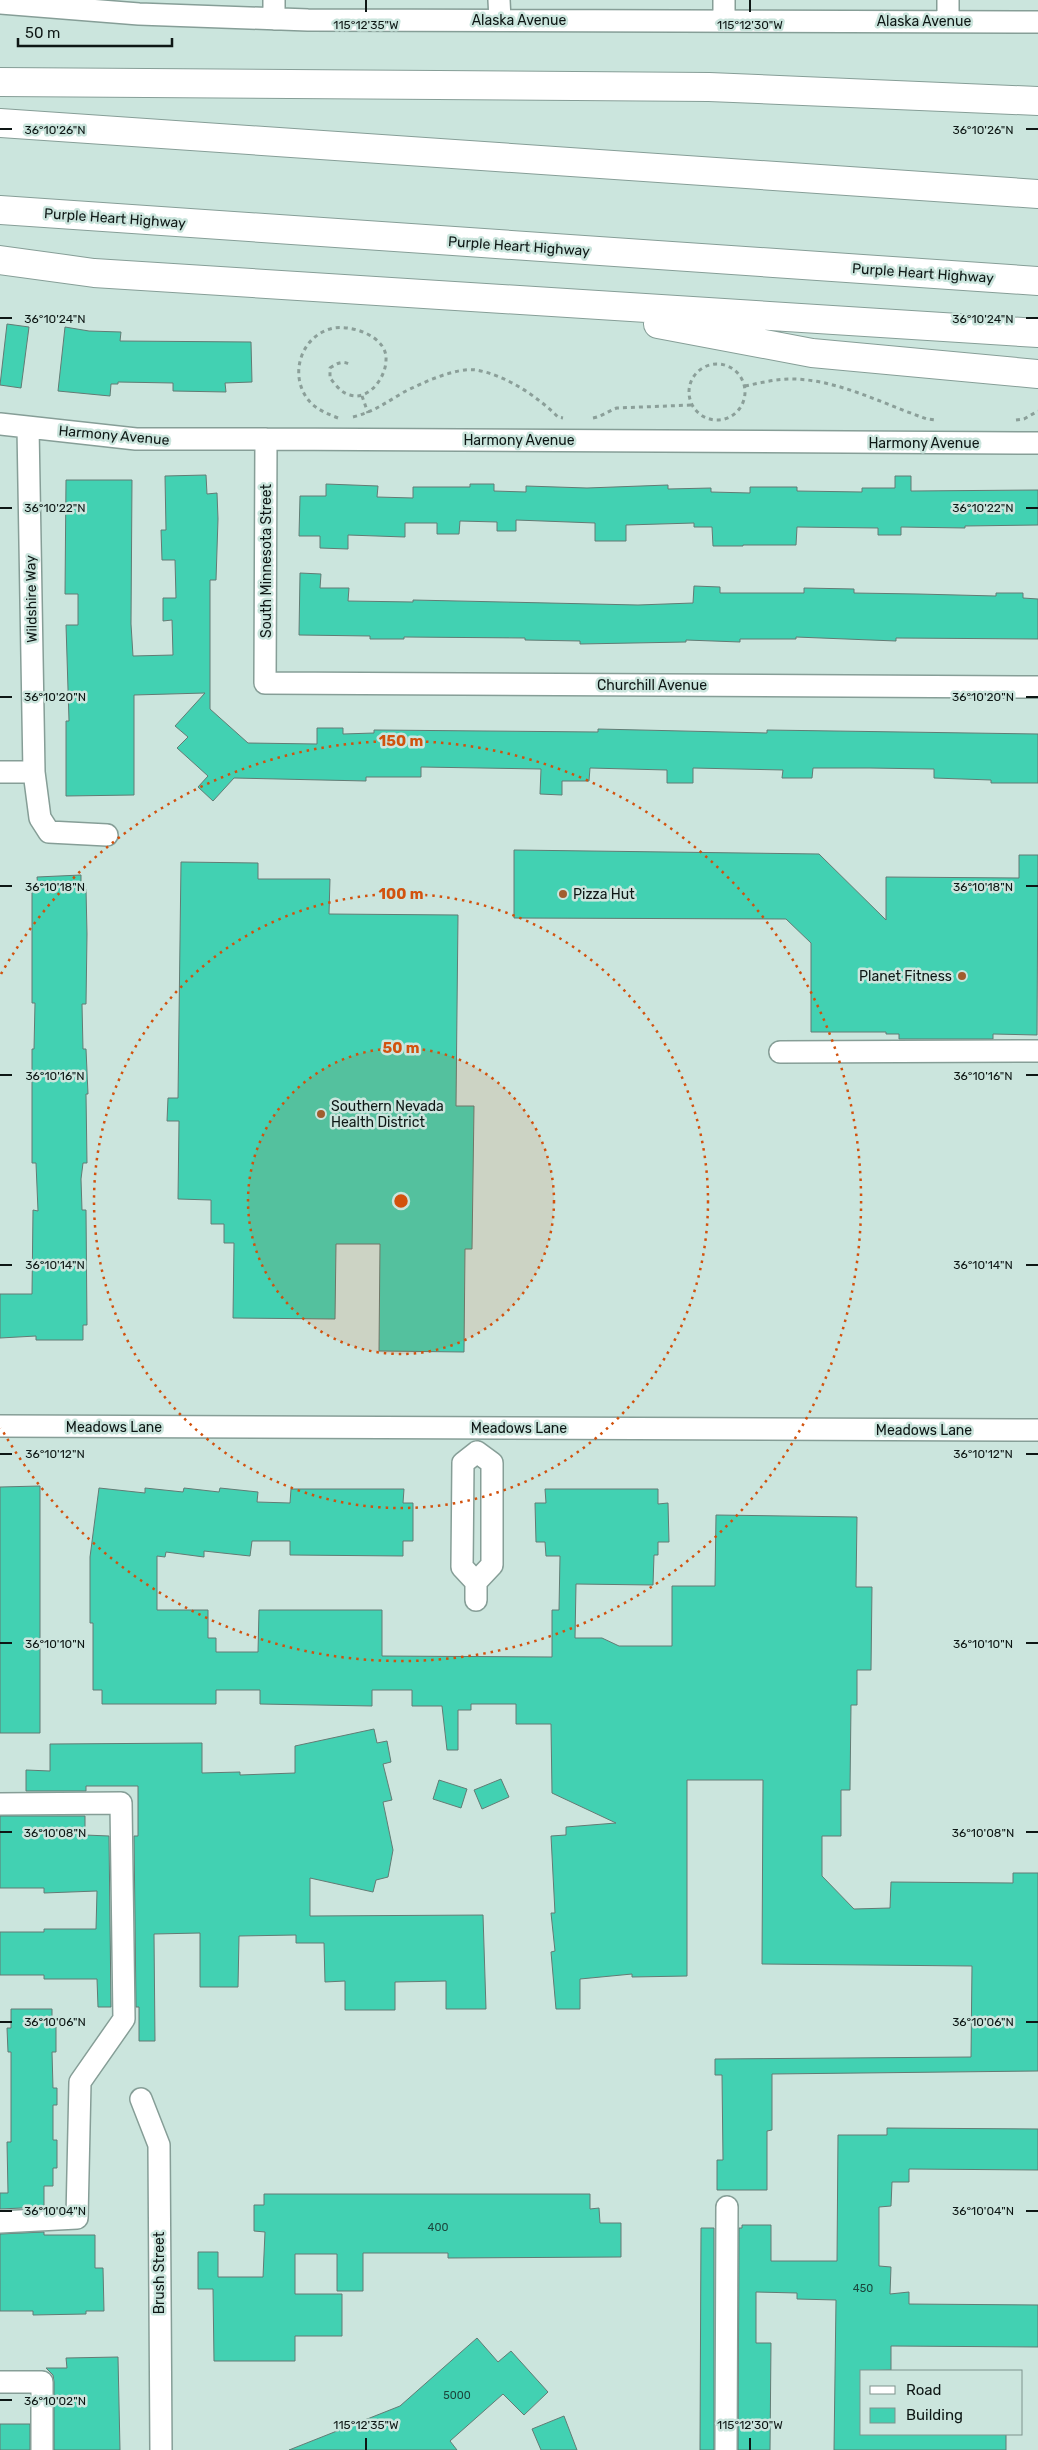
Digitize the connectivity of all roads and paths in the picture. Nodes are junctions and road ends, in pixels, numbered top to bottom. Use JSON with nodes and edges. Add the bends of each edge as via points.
{"nodes":[{"id":1,"x":948,"y":0,"type":"edge"},
{"id":2,"x":22,"y":2,"type":"edge"},
{"id":3,"x":0,"y":3,"type":"edge"},
{"id":4,"x":274,"y":9,"type":"edge"},
{"id":5,"x":499,"y":10,"type":"edge"},
{"id":6,"x":724,"y":10,"type":"edge"},
{"id":7,"x":948,"y":21,"type":"junction"},
{"id":8,"x":1038,"y":22,"type":"edge"},
{"id":9,"x":0,"y":82,"type":"edge"},
{"id":10,"x":1038,"y":101,"type":"edge"},
{"id":11,"x":0,"y":123,"type":"edge"},
{"id":12,"x":1038,"y":194,"type":"edge"},
{"id":13,"x":0,"y":210,"type":"edge"},
{"id":14,"x":0,"y":260,"type":"edge"},
{"id":15,"x":1038,"y":281,"type":"edge"},
{"id":16,"x":550,"y":304,"type":"junction"},
{"id":17,"x":1038,"y":333,"type":"edge"},
{"id":18,"x":351,"y":365,"type":"dead end"},
{"id":19,"x":1038,"y":374,"type":"edge"},
{"id":20,"x":745,"y":386,"type":"junction"},
{"id":21,"x":362,"y":396,"type":"junction"},
{"id":22,"x":692,"y":405,"type":"junction"},
{"id":23,"x":1038,"y":411,"type":"edge"},
{"id":24,"x":368,"y":413,"type":"junction"},
{"id":25,"x":351,"y":418,"type":"dead end"},
{"id":26,"x":344,"y":420,"type":"dead end"},
{"id":27,"x":567,"y":420,"type":"dead end"},
{"id":28,"x":586,"y":420,"type":"dead end"},
{"id":29,"x":1015,"y":420,"type":"dead end"},
{"id":30,"x":944,"y":421,"type":"dead end"},
{"id":31,"x":0,"y":424,"type":"edge"},
{"id":32,"x":28,"y":427,"type":"junction"},
{"id":33,"x":266,"y":439,"type":"junction"},
{"id":34,"x":1038,"y":443,"type":"edge"},
{"id":35,"x":265,"y":683,"type":"joint"},
{"id":36,"x":1038,"y":687,"type":"edge"},
{"id":37,"x":0,"y":772,"type":"edge"},
{"id":38,"x":34,"y":772,"type":"junction"},
{"id":39,"x":107,"y":835,"type":"dead end"},
{"id":40,"x":780,"y":1052,"type":"dead end"},
{"id":41,"x":1038,"y":1052,"type":"edge"},
{"id":42,"x":0,"y":1426,"type":"edge"},
{"id":43,"x":477,"y":1428,"type":"junction"},
{"id":44,"x":1038,"y":1430,"type":"edge"},
{"id":45,"x":477,"y":1452,"type":"junction"},
{"id":46,"x":0,"y":1804,"type":"edge"},
{"id":47,"x":141,"y":2100,"type":"dead end"},
{"id":48,"x":727,"y":2207,"type":"dead end"},
{"id":49,"x":0,"y":2222,"type":"edge"},
{"id":50,"x":0,"y":2382,"type":"edge"},
{"id":51,"x":42,"y":2450,"type":"edge"},
{"id":52,"x":160,"y":2450,"type":"edge"},
{"id":53,"x":726,"y":2450,"type":"edge"}],
"edges":[{"from":1,"to":7,"type":"street"},
{"from":2,"to":3,"type":"street","name":"Alaska Avenue"},
{"from":2,"to":4,"type":"street","name":"Alaska Avenue","via":[[139,14]]},
{"from":4,"to":5,"type":"street","name":"Alaska Avenue"},
{"from":5,"to":6,"type":"street","name":"Alaska Avenue"},
{"from":6,"to":7,"type":"street","name":"Alaska Avenue"},
{"from":7,"to":8,"type":"street","name":"Alaska Avenue"},
{"from":9,"to":10,"type":"highway","via":[[709,87]]},
{"from":11,"to":12,"type":"highway"},
{"from":13,"to":15,"type":"highway","name":"Purple Heart Highway"},
{"from":14,"to":16,"type":"highway","via":[[94,273]]},
{"from":16,"to":17,"type":"highway"},
{"from":16,"to":19,"type":"highway","via":[[812,353]]},
{"from":18,"to":21,"type":"path","via":[[339,362],[330,368],[330,378],[350,395]]},
{"from":20,"to":22,"type":"path","via":[[742,406],[728,418],[709,419]]},
{"from":20,"to":22,"type":"path","via":[[735,370],[722,364],[708,365],[693,376],[688,392]]},
{"from":20,"to":30,"type":"path","via":[[774,380],[817,382],[850,390],[926,419]]},
{"from":21,"to":24,"type":"path"},
{"from":21,"to":26,"type":"path","via":[[374,388],[384,374],[387,358],[380,344],[354,328],[338,327],[323,331],[303,351],[299,378],[303,392],[312,403],[323,412]]},
{"from":22,"to":28,"type":"path","via":[[618,408]]},
{"from":23,"to":29,"type":"path"},
{"from":24,"to":25,"type":"path"},
{"from":24,"to":27,"type":"path","via":[[433,378],[476,370],[512,383],[558,417]]},
{"from":31,"to":32,"type":"street","name":"Harmony Avenue"},
{"from":32,"to":33,"type":"street","name":"Harmony Avenue","via":[[136,439]]},
{"from":32,"to":38,"type":"street","name":"Wildshire Way"},
{"from":33,"to":34,"type":"street","name":"Harmony Avenue"},
{"from":33,"to":35,"type":"street","name":"South Minnesota Street"},
{"from":35,"to":36,"type":"street","name":"Churchill Avenue"},
{"from":37,"to":38,"type":"street"},
{"from":38,"to":39,"type":"street","name":"Wildshire Way","via":[[40,818],[48,832]]},
{"from":40,"to":41,"type":"street"},
{"from":42,"to":43,"type":"street","name":"Meadows Lane"},
{"from":43,"to":44,"type":"street","name":"Meadows Lane"},
{"from":43,"to":45,"type":"street"},
{"from":45,"to":45,"type":"street","via":[[492,1464],[492,1565],[476,1591],[462,1567],[462,1464]]},
{"from":46,"to":49,"type":"street","via":[[121,1803],[124,2019],[80,2082],[77,2218]]},
{"from":47,"to":52,"type":"street","name":"Brush Street","via":[[159,2145]]},
{"from":48,"to":53,"type":"street"},
{"from":50,"to":51,"type":"street","via":[[42,2382]]}]}
